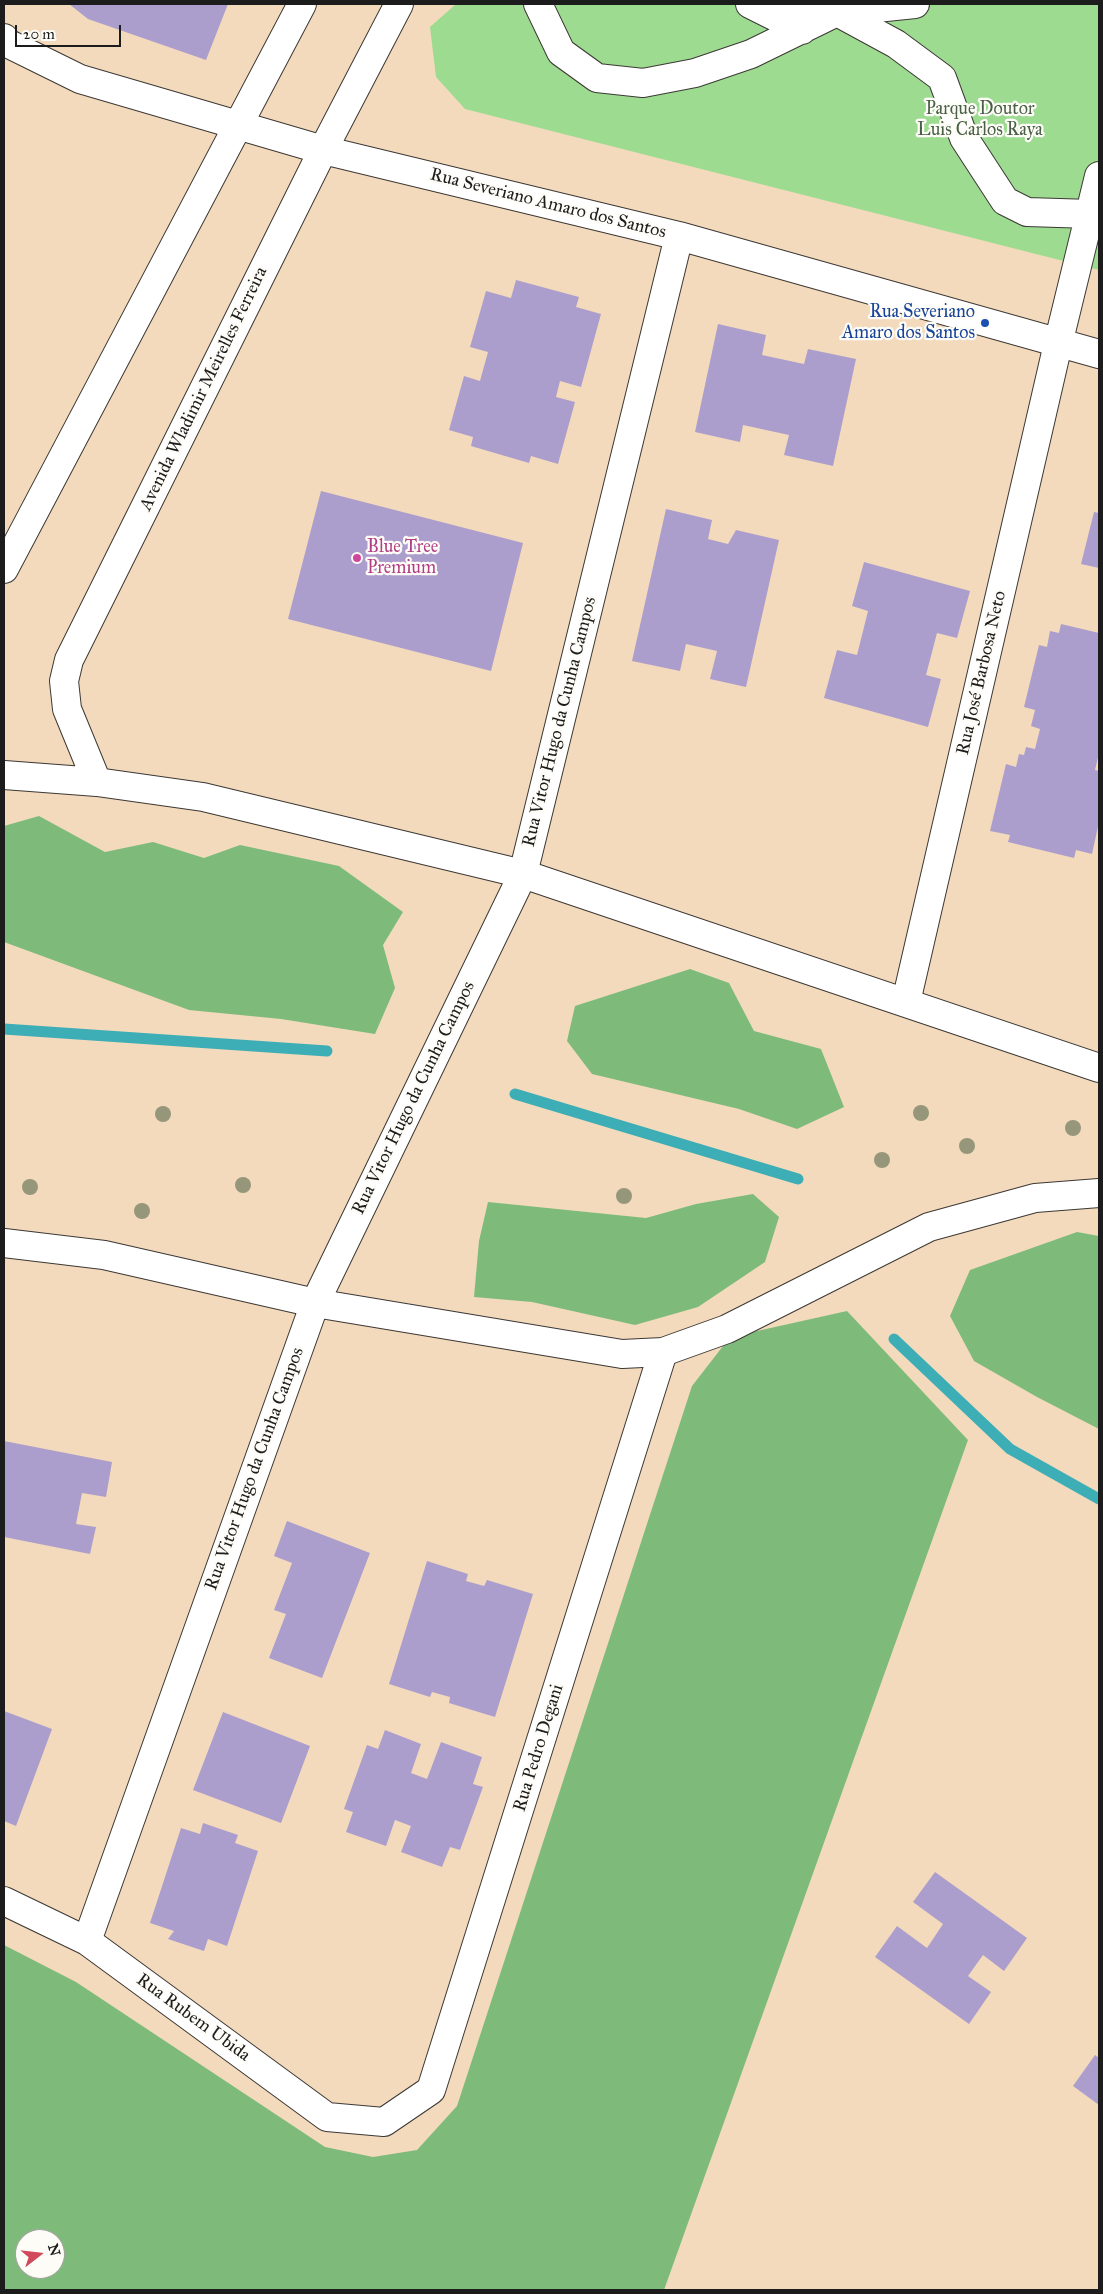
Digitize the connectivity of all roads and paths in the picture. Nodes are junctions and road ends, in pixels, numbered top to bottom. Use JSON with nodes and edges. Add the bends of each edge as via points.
{"nodes":[{"id":1,"x":302,"y":4,"type":"edge"},
{"id":2,"x":399,"y":4,"type":"edge"},
{"id":3,"x":538,"y":4,"type":"edge"},
{"id":4,"x":750,"y":4,"type":"edge"},
{"id":5,"x":795,"y":4,"type":"edge"},
{"id":6,"x":915,"y":4,"type":"edge"},
{"id":7,"x":837,"y":12,"type":"junction"},
{"id":8,"x":802,"y":30,"type":"junction"},
{"id":9,"x":4,"y":38,"type":"edge"},
{"id":10,"x":239,"y":124,"type":"junction"},
{"id":11,"x":324,"y":150,"type":"junction"},
{"id":12,"x":1099,"y":176,"type":"edge"},
{"id":13,"x":1095,"y":215,"type":"edge"},
{"id":14,"x":679,"y":236,"type":"junction"},
{"id":15,"x":1058,"y":344,"type":"junction"},
{"id":16,"x":1099,"y":354,"type":"edge"},
{"id":17,"x":4,"y":569,"type":"edge"},
{"id":18,"x":4,"y":775,"type":"edge"},
{"id":19,"x":97,"y":782,"type":"junction"},
{"id":20,"x":523,"y":874,"type":"junction"},
{"id":21,"x":906,"y":1002,"type":"junction"},
{"id":22,"x":1099,"y":1068,"type":"edge"},
{"id":23,"x":1099,"y":1193,"type":"edge"},
{"id":24,"x":4,"y":1243,"type":"edge"},
{"id":25,"x":314,"y":1303,"type":"junction"},
{"id":26,"x":663,"y":1352,"type":"junction"},
{"id":27,"x":4,"y":1901,"type":"edge"},
{"id":28,"x":87,"y":1941,"type":"junction"},
{"id":29,"x":384,"y":2122,"type":"joint"}],
"edges":[{"from":1,"to":10,"type":"street"},
{"from":2,"to":11,"type":"street","name":"Avenida Wladimir Meirelles Ferreira"},
{"from":3,"to":8,"type":"street","via":[[561,52],[597,78],[643,83],[695,74],[751,54]]},
{"from":4,"to":8,"type":"street"},
{"from":5,"to":7,"type":"street","via":[[802,8]]},
{"from":6,"to":7,"type":"street"},
{"from":7,"to":8,"type":"street"},
{"from":7,"to":13,"type":"street","via":[[896,44],[942,78],[964,138],[1004,201],[1027,212]]},
{"from":9,"to":10,"type":"street","name":"Rua Severiano Amaro dos Santos","via":[[7,43],[80,79]]},
{"from":10,"to":11,"type":"street","name":"Rua Severiano Amaro dos Santos"},
{"from":10,"to":17,"type":"street"},
{"from":11,"to":14,"type":"street","name":"Rua Severiano Amaro dos Santos"},
{"from":11,"to":19,"type":"street","name":"Avenida Wladimir Meirelles Ferreira","via":[[69,660],[64,681],[67,709]]},
{"from":12,"to":13,"type":"street","name":"Rua José Barbosa Neto"},
{"from":13,"to":15,"type":"street","name":"Rua José Barbosa Neto"},
{"from":14,"to":15,"type":"street","name":"Rua Severiano Amaro dos Santos"},
{"from":14,"to":20,"type":"street","name":"Rua Vitor Hugo da Cunha Campos"},
{"from":15,"to":16,"type":"street","name":"Rua Severiano Amaro dos Santos"},
{"from":15,"to":21,"type":"street","name":"Rua José Barbosa Neto"},
{"from":18,"to":19,"type":"street"},
{"from":19,"to":20,"type":"street","via":[[203,797]]},
{"from":20,"to":21,"type":"street"},
{"from":20,"to":25,"type":"street","name":"Rua Vitor Hugo da Cunha Campos"},
{"from":21,"to":22,"type":"street"},
{"from":23,"to":26,"type":"street","via":[[1035,1198],[929,1227],[727,1328]]},
{"from":24,"to":25,"type":"street","via":[[104,1255]]},
{"from":25,"to":26,"type":"street","via":[[622,1354]]},
{"from":25,"to":28,"type":"street","name":"Rua Vitor Hugo da Cunha Campos"},
{"from":26,"to":29,"type":"street","name":"Rua Pedro Degani","via":[[431,2090]]},
{"from":27,"to":28,"type":"street","name":"Rua Rubem Ubida"},
{"from":28,"to":29,"type":"street","name":"Rua Rubem Ubida","via":[[328,2117]]}]}
